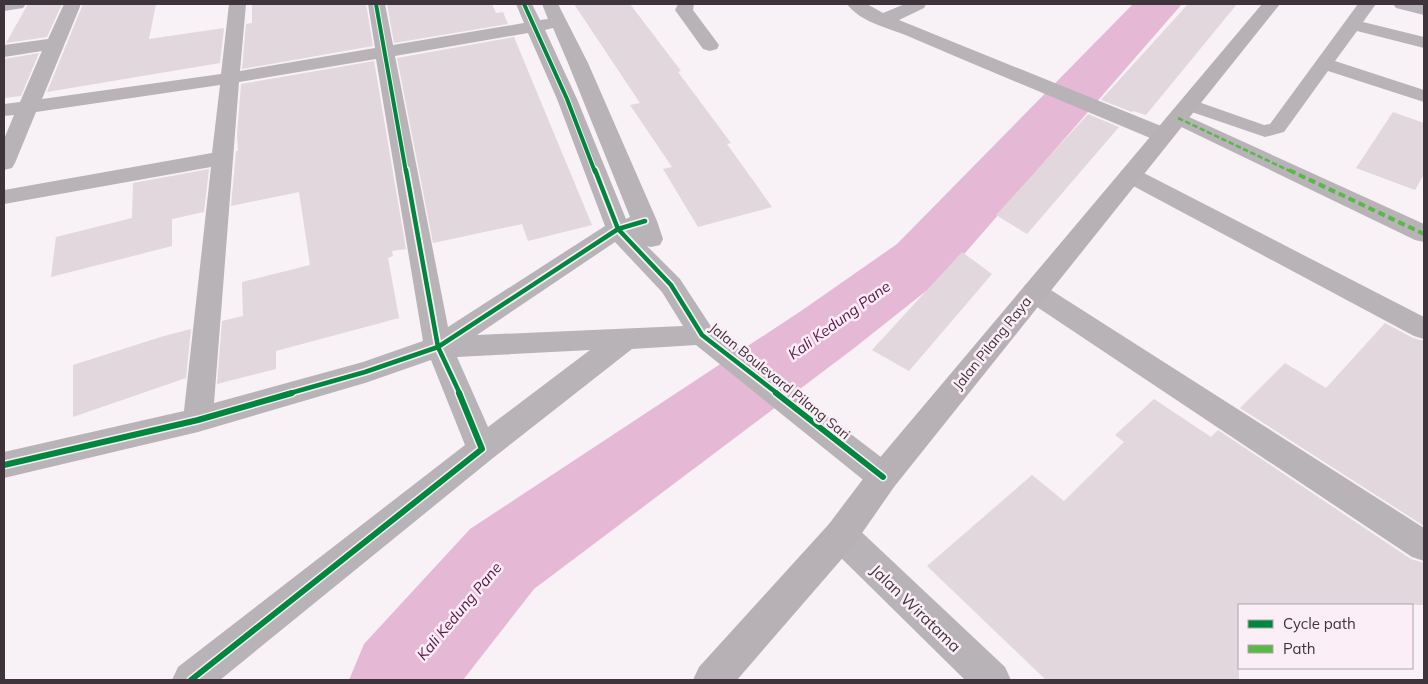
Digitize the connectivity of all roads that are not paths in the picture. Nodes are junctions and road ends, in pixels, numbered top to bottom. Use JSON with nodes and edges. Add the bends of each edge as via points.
{"nodes":[{"id":1,"x":17,"y":4,"type":"edge"},
{"id":2,"x":72,"y":4,"type":"edge"},
{"id":3,"x":237,"y":4,"type":"edge"},
{"id":4,"x":376,"y":4,"type":"edge"},
{"id":5,"x":524,"y":4,"type":"edge"},
{"id":6,"x":686,"y":4,"type":"edge"},
{"id":7,"x":856,"y":4,"type":"edge"},
{"id":8,"x":918,"y":4,"type":"edge"},
{"id":9,"x":1271,"y":4,"type":"edge"},
{"id":10,"x":1367,"y":4,"type":"edge"},
{"id":11,"x":1402,"y":4,"type":"edge"},
{"id":12,"x":4,"y":6,"type":"edge"},
{"id":13,"x":1424,"y":10,"type":"edge"},
{"id":14,"x":555,"y":13,"type":"edge"},
{"id":15,"x":891,"y":16,"type":"edge"},
{"id":16,"x":1352,"y":24,"type":"junction"},
{"id":17,"x":534,"y":26,"type":"junction"},
{"id":18,"x":1424,"y":43,"type":"edge"},
{"id":19,"x":54,"y":44,"type":"junction"},
{"id":20,"x":710,"y":45,"type":"dead end"},
{"id":21,"x":4,"y":51,"type":"edge"},
{"id":22,"x":386,"y":52,"type":"junction"},
{"id":23,"x":1329,"y":57,"type":"junction"},
{"id":24,"x":231,"y":78,"type":"junction"},
{"id":25,"x":1424,"y":96,"type":"edge"},
{"id":26,"x":28,"y":106,"type":"junction"},
{"id":27,"x":4,"y":110,"type":"edge"},
{"id":28,"x":1177,"y":119,"type":"junction"},
{"id":29,"x":222,"y":158,"type":"junction"},
{"id":30,"x":4,"y":163,"type":"edge"},
{"id":31,"x":1130,"y":175,"type":"junction"},
{"id":32,"x":4,"y":197,"type":"edge"},
{"id":33,"x":645,"y":221,"type":"junction"},
{"id":34,"x":618,"y":229,"type":"junction"},
{"id":35,"x":1424,"y":234,"type":"edge"},
{"id":36,"x":660,"y":272,"type":"junction"},
{"id":37,"x":1034,"y":292,"type":"junction"},
{"id":38,"x":1424,"y":329,"type":"edge"},
{"id":39,"x":624,"y":338,"type":"junction"},
{"id":40,"x":709,"y":342,"type":"junction"},
{"id":41,"x":438,"y":347,"type":"junction"},
{"id":42,"x":198,"y":420,"type":"junction"},
{"id":43,"x":482,"y":449,"type":"junction"},
{"id":44,"x":4,"y":465,"type":"edge"},
{"id":45,"x":883,"y":477,"type":"junction"},
{"id":46,"x":841,"y":535,"type":"junction"},
{"id":47,"x":1424,"y":546,"type":"edge"},
{"id":48,"x":191,"y":680,"type":"edge"},
{"id":49,"x":712,"y":680,"type":"edge"},
{"id":50,"x":992,"y":680,"type":"edge"}],
"edges":[{"from":1,"to":12,"type":"street"},
{"from":2,"to":19,"type":"street"},
{"from":3,"to":24,"type":"street"},
{"from":4,"to":22,"type":"street"},
{"from":5,"to":17,"type":"street","name":"Jalan Boulevard Pilang Sari"},
{"from":6,"to":20,"type":"street","via":[[684,10]]},
{"from":7,"to":15,"type":"street"},
{"from":8,"to":15,"type":"street"},
{"from":9,"to":28,"type":"highway","name":"Jalan Pilang Raya"},
{"from":10,"to":16,"type":"street"},
{"from":11,"to":13,"type":"street"},
{"from":14,"to":17,"type":"street"},
{"from":14,"to":33,"type":"street","name":"Jalan Boulevard Pilang Sari"},
{"from":15,"to":28,"type":"street","via":[[958,53],[1098,108]]},
{"from":16,"to":18,"type":"street"},
{"from":16,"to":23,"type":"street"},
{"from":17,"to":22,"type":"street"},
{"from":17,"to":34,"type":"street","name":"Jalan Boulevard Pilang Sari","via":[[567,99]]},
{"from":19,"to":21,"type":"street"},
{"from":19,"to":26,"type":"street"},
{"from":22,"to":24,"type":"street"},
{"from":22,"to":41,"type":"street"},
{"from":23,"to":25,"type":"street","via":[[1377,81]]},
{"from":23,"to":28,"type":"street","via":[[1273,130]]},
{"from":24,"to":26,"type":"street"},
{"from":24,"to":29,"type":"street"},
{"from":26,"to":27,"type":"street"},
{"from":26,"to":30,"type":"street"},
{"from":28,"to":31,"type":"highway","name":"Jalan Pilang Raya"},
{"from":28,"to":35,"type":"street"},
{"from":29,"to":32,"type":"street"},
{"from":29,"to":42,"type":"street"},
{"from":31,"to":37,"type":"highway","name":"Jalan Pilang Raya"},
{"from":31,"to":38,"type":"street"},
{"from":33,"to":34,"type":"street"},
{"from":33,"to":36,"type":"street","name":"Jalan Boulevard Pilang Sari"},
{"from":34,"to":36,"type":"street","name":"Jalan Boulevard Pilang Sari","via":[[628,244]]},
{"from":34,"to":41,"type":"street"},
{"from":36,"to":40,"type":"street","name":"Jalan Boulevard Pilang Sari"},
{"from":37,"to":45,"type":"highway","name":"Jalan Pilang Raya"},
{"from":37,"to":47,"type":"street"},
{"from":39,"to":40,"type":"street"},
{"from":39,"to":41,"type":"street"},
{"from":39,"to":43,"type":"street"},
{"from":40,"to":45,"type":"street","name":"Jalan Boulevard Pilang Sari"},
{"from":41,"to":42,"type":"street","via":[[365,372]]},
{"from":41,"to":43,"type":"street"},
{"from":42,"to":44,"type":"street"},
{"from":43,"to":48,"type":"street"},
{"from":45,"to":46,"type":"highway","name":"Jalan Pilang Raya"},
{"from":46,"to":49,"type":"highway","name":"Jalan Pilang Raya"},
{"from":46,"to":50,"type":"street","name":"Jalan Wiratama"}]}
